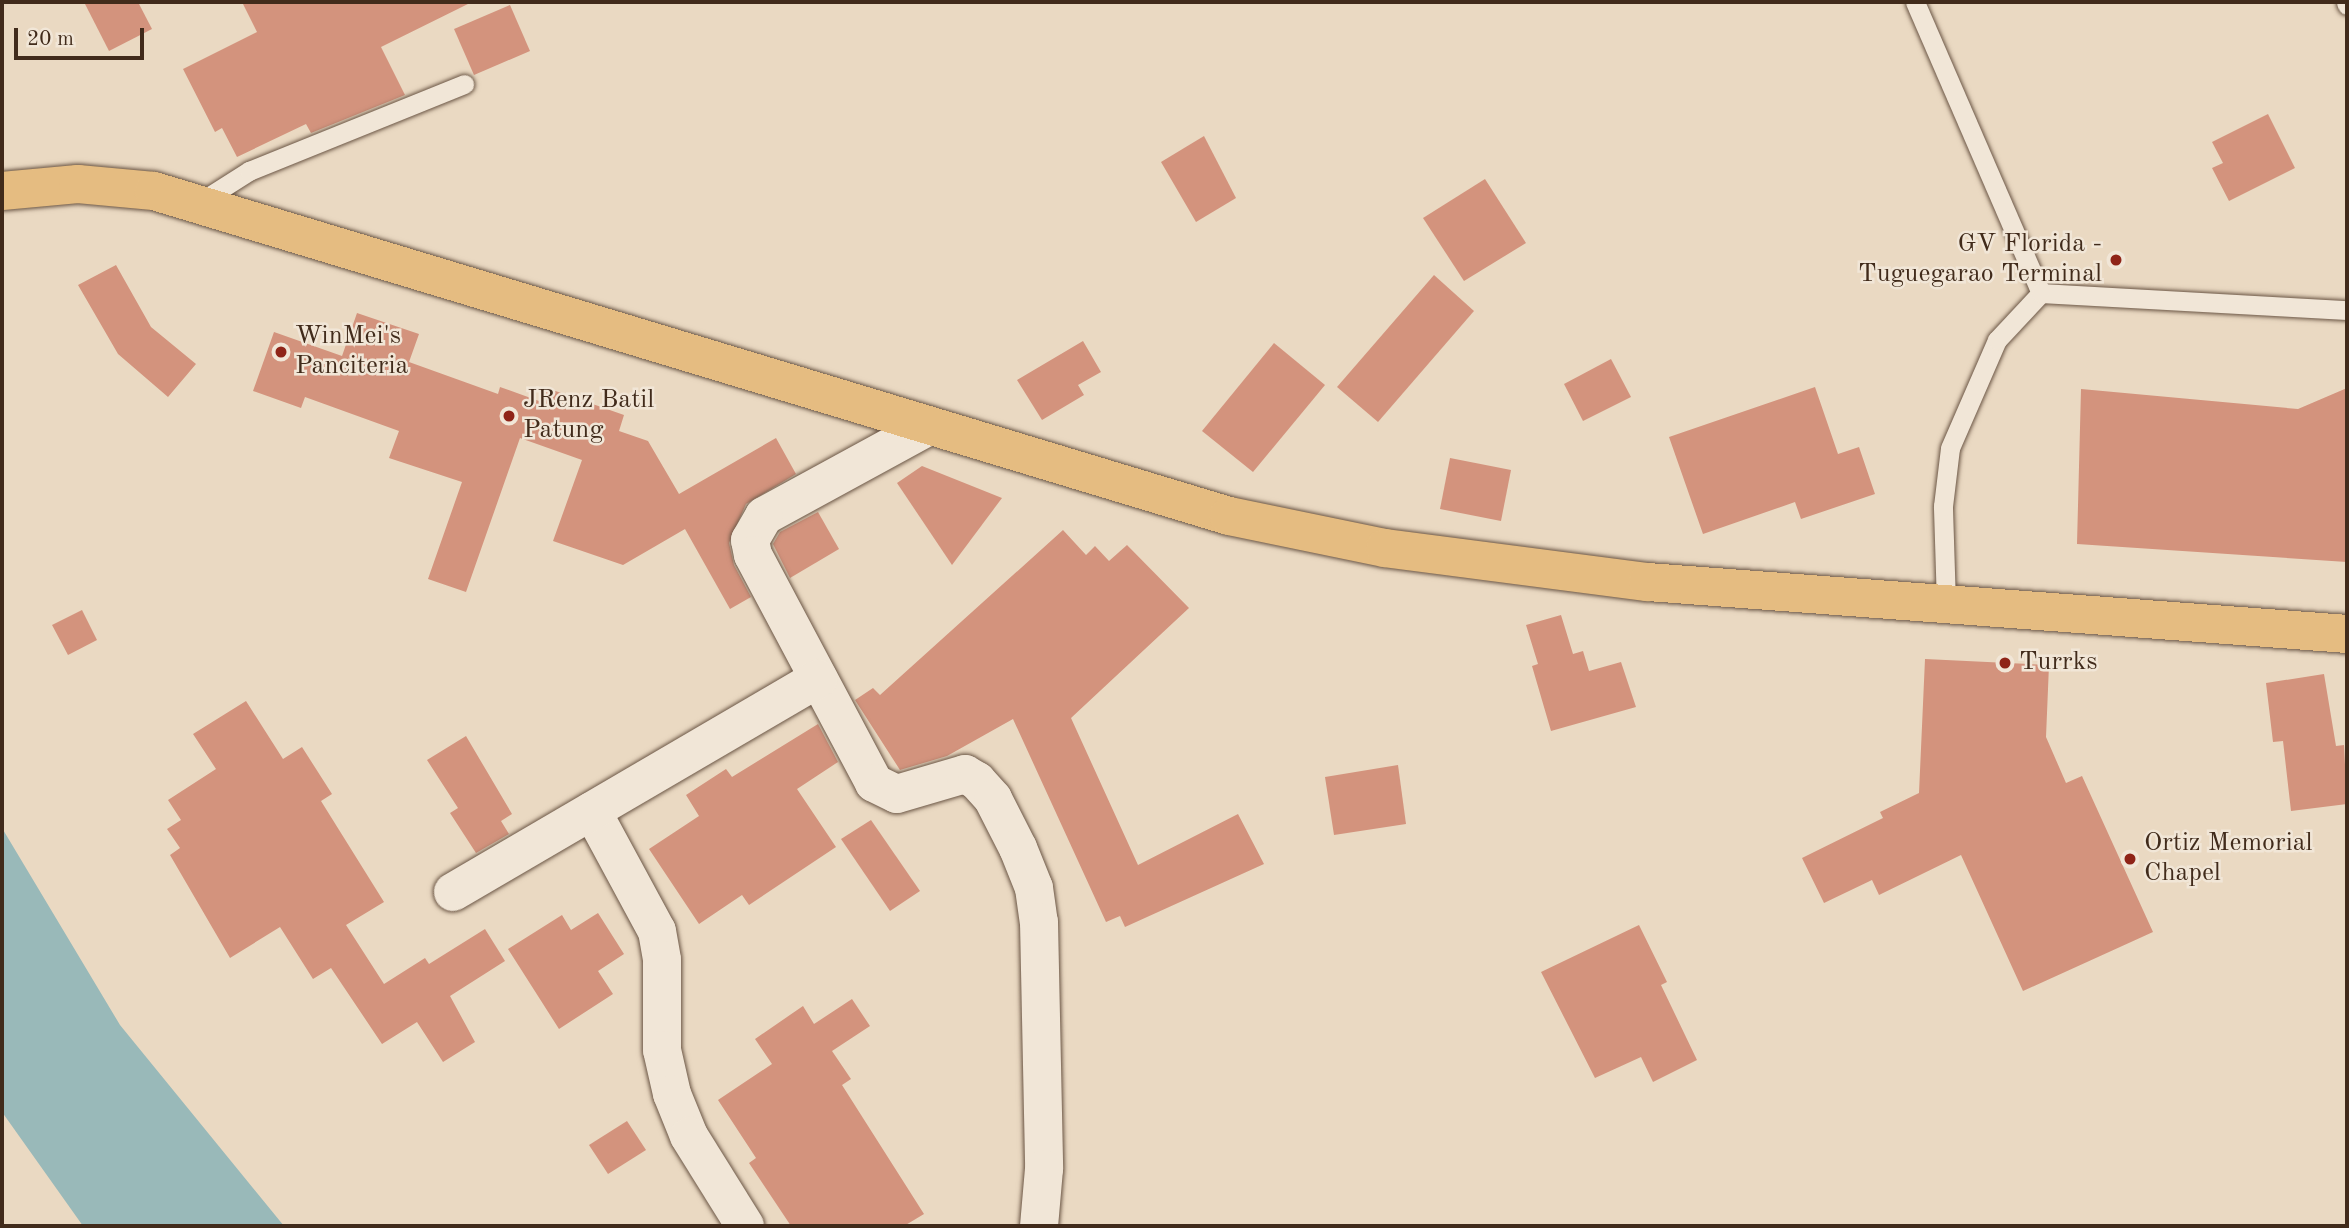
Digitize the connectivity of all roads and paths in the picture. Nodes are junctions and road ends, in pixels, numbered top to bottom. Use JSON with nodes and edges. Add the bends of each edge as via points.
{"nodes":[{"id":1,"x":1915,"y":2,"type":"edge"},
{"id":2,"x":464,"y":84,"type":"dead end"},
{"id":3,"x":2,"y":191,"type":"edge"},
{"id":4,"x":197,"y":204,"type":"junction"},
{"id":5,"x":2041,"y":293,"type":"junction"},
{"id":6,"x":2347,"y":310,"type":"edge"},
{"id":7,"x":929,"y":426,"type":"junction"},
{"id":8,"x":1946,"y":604,"type":"junction"},
{"id":9,"x":2347,"y":634,"type":"edge"},
{"id":10,"x":818,"y":679,"type":"junction"},
{"id":11,"x":592,"y":811,"type":"junction"},
{"id":12,"x":453,"y":892,"type":"dead end"},
{"id":13,"x":745,"y":1226,"type":"edge"},
{"id":14,"x":1039,"y":1226,"type":"edge"}],
"edges":[{"from":1,"to":5,"type":"lane"},
{"from":2,"to":4,"type":"lane","via":[[249,171]]},
{"from":3,"to":4,"type":"highway","via":[[78,184],[154,191]]},
{"from":4,"to":7,"type":"highway","via":[[638,334]]},
{"from":5,"to":6,"type":"lane"},
{"from":5,"to":8,"type":"lane","via":[[1997,340],[1950,448],[1943,506]]},
{"from":7,"to":8,"type":"highway","via":[[1229,516],[1385,548],[1648,582]]},
{"from":7,"to":10,"type":"street","via":[[764,516],[754,527],[753,555]]},
{"from":8,"to":9,"type":"highway"},
{"from":10,"to":11,"type":"street"},
{"from":10,"to":14,"type":"street","via":[[874,783],[897,794],[952,774],[965,774],[993,799],[1018,848],[1034,888],[1039,922],[1044,1144]]},
{"from":11,"to":12,"type":"street"},
{"from":11,"to":13,"type":"street","via":[[657,931],[662,960],[662,1050],[671,1094],[689,1136]]}]}
